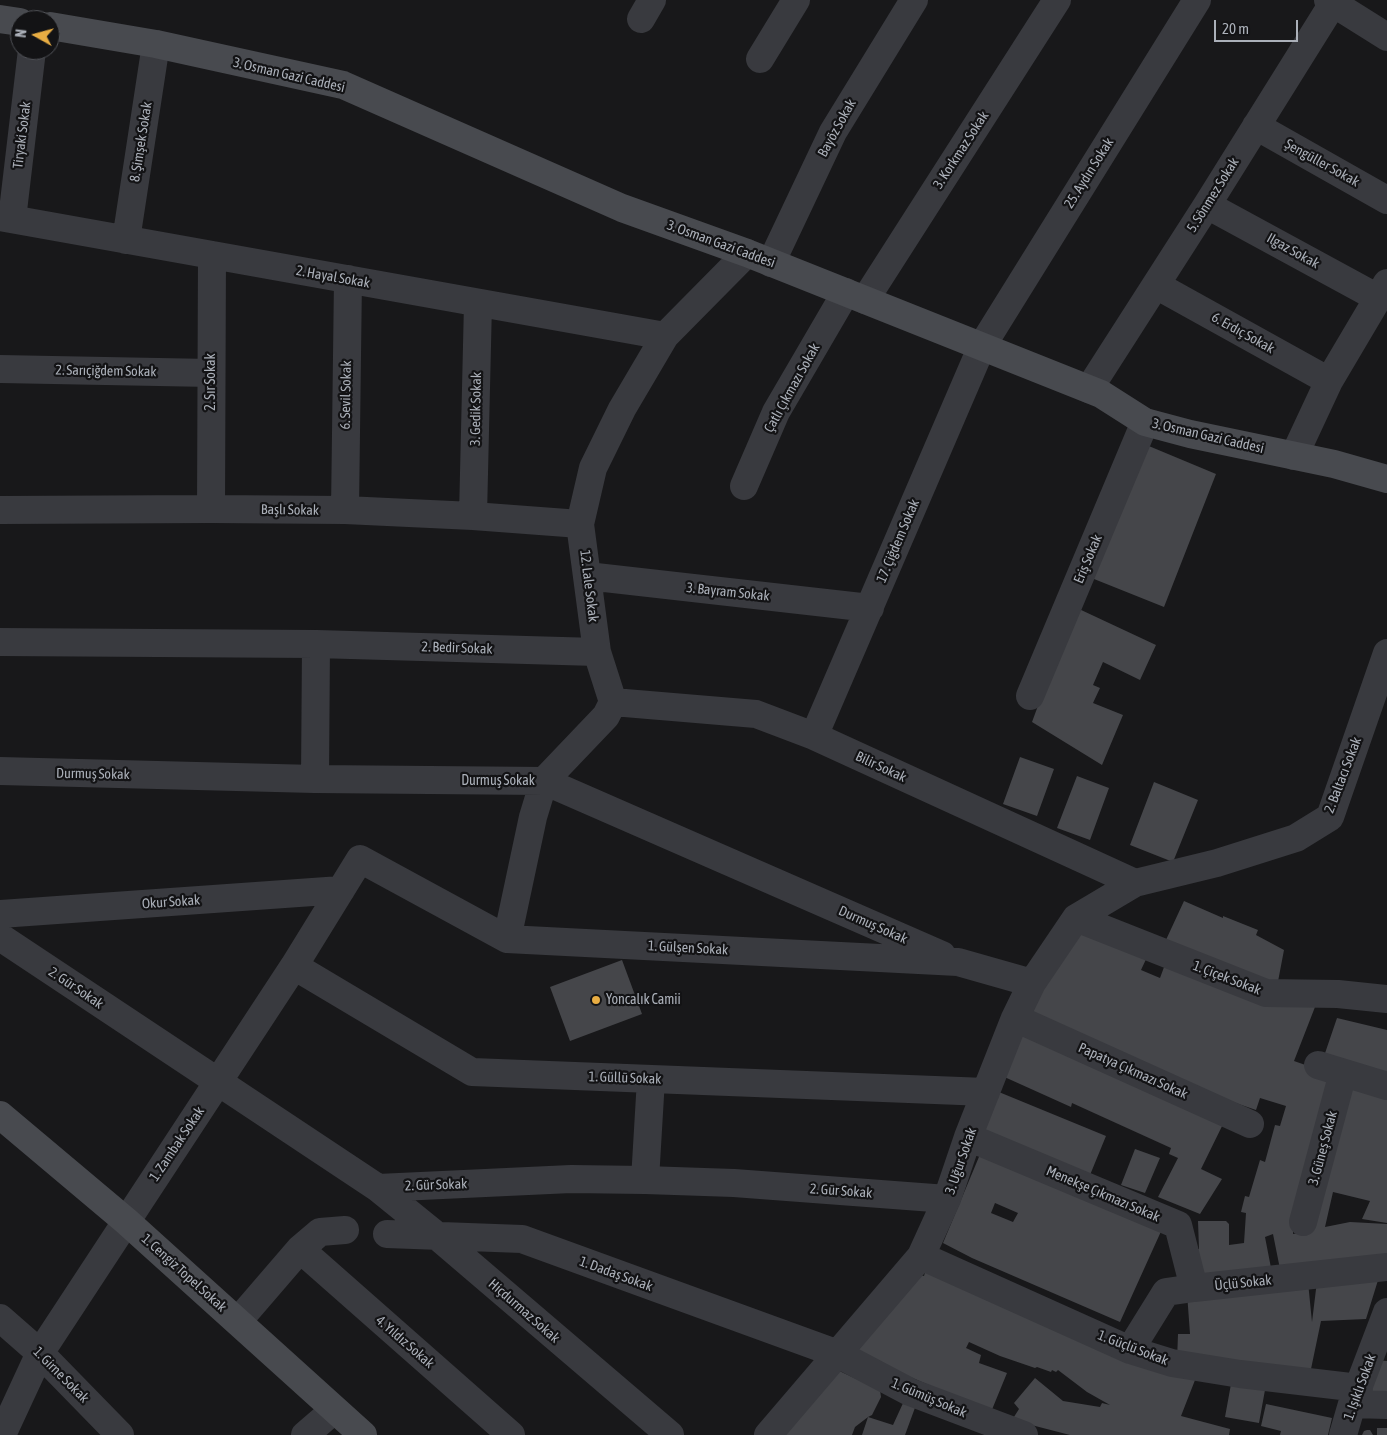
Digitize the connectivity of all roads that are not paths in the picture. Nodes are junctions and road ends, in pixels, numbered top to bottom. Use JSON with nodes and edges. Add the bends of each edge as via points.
{"nodes":[{"id":1,"x":796,"y":0,"type":"edge"},
{"id":2,"x":914,"y":0,"type":"edge"},
{"id":3,"x":1057,"y":0,"type":"edge"},
{"id":4,"x":1197,"y":0,"type":"edge"},
{"id":5,"x":1332,"y":1,"type":"edge"},
{"id":6,"x":60,"y":28,"type":"edge"},
{"id":7,"x":1387,"y":37,"type":"edge"},
{"id":8,"x":156,"y":44,"type":"junction"},
{"id":9,"x":760,"y":59,"type":"dead end"},
{"id":10,"x":30,"y":60,"type":"edge"},
{"id":11,"x":1256,"y":126,"type":"junction"},
{"id":12,"x":1387,"y":200,"type":"edge"},
{"id":13,"x":1207,"y":204,"type":"junction"},
{"id":14,"x":6,"y":218,"type":"edge"},
{"id":15,"x":126,"y":240,"type":"junction"},
{"id":16,"x":212,"y":255,"type":"junction"},
{"id":17,"x":759,"y":258,"type":"junction"},
{"id":18,"x":348,"y":279,"type":"junction"},
{"id":19,"x":1156,"y":285,"type":"junction"},
{"id":20,"x":1383,"y":291,"type":"edge"},
{"id":21,"x":855,"y":296,"type":"junction"},
{"id":22,"x":478,"y":303,"type":"junction"},
{"id":23,"x":665,"y":336,"type":"junction"},
{"id":24,"x":982,"y":346,"type":"junction"},
{"id":25,"x":0,"y":369,"type":"edge"},
{"id":26,"x":211,"y":373,"type":"junction"},
{"id":27,"x":1329,"y":381,"type":"junction"},
{"id":28,"x":1089,"y":389,"type":"junction"},
{"id":29,"x":1145,"y":422,"type":"junction"},
{"id":30,"x":1294,"y":456,"type":"junction"},
{"id":31,"x":1387,"y":479,"type":"edge"},
{"id":32,"x":744,"y":486,"type":"dead end"},
{"id":33,"x":211,"y":509,"type":"junction"},
{"id":34,"x":0,"y":510,"type":"edge"},
{"id":35,"x":345,"y":510,"type":"junction"},
{"id":36,"x":473,"y":516,"type":"junction"},
{"id":37,"x":580,"y":524,"type":"junction"},
{"id":38,"x":587,"y":576,"type":"junction"},
{"id":39,"x":870,"y":608,"type":"junction"},
{"id":40,"x":0,"y":642,"type":"edge"},
{"id":41,"x":316,"y":644,"type":"junction"},
{"id":42,"x":597,"y":652,"type":"junction"},
{"id":43,"x":1387,"y":653,"type":"edge"},
{"id":44,"x":1030,"y":696,"type":"dead end"},
{"id":45,"x":614,"y":702,"type":"junction"},
{"id":46,"x":814,"y":736,"type":"junction"},
{"id":47,"x":0,"y":771,"type":"edge"},
{"id":48,"x":315,"y":780,"type":"junction"},
{"id":49,"x":544,"y":781,"type":"junction"},
{"id":50,"x":360,"y":859,"type":"joint"},
{"id":51,"x":1135,"y":883,"type":"junction"},
{"id":52,"x":341,"y":890,"type":"junction"},
{"id":53,"x":0,"y":914,"type":"edge"},
{"id":54,"x":1076,"y":918,"type":"junction"},
{"id":55,"x":0,"y":937,"type":"edge"},
{"id":56,"x":507,"y":939,"type":"junction"},
{"id":57,"x":958,"y":962,"type":"junction"},
{"id":58,"x":294,"y":966,"type":"junction"},
{"id":59,"x":1032,"y":983,"type":"junction"},
{"id":60,"x":1387,"y":999,"type":"edge"},
{"id":61,"x":1015,"y":1018,"type":"junction"},
{"id":62,"x":651,"y":1079,"type":"junction"},
{"id":63,"x":218,"y":1082,"type":"junction"},
{"id":64,"x":1387,"y":1086,"type":"edge"},
{"id":65,"x":986,"y":1092,"type":"junction"},
{"id":66,"x":0,"y":1115,"type":"edge"},
{"id":67,"x":1250,"y":1124,"type":"dead end"},
{"id":68,"x":968,"y":1137,"type":"junction"},
{"id":69,"x":645,"y":1180,"type":"junction"},
{"id":70,"x":378,"y":1188,"type":"junction"},
{"id":71,"x":947,"y":1199,"type":"junction"},
{"id":72,"x":126,"y":1221,"type":"junction"},
{"id":73,"x":1303,"y":1222,"type":"dead end"},
{"id":74,"x":345,"y":1230,"type":"dead end"},
{"id":75,"x":387,"y":1234,"type":"dead end"},
{"id":76,"x":436,"y":1235,"type":"junction"},
{"id":77,"x":300,"y":1249,"type":"junction"},
{"id":78,"x":921,"y":1256,"type":"junction"},
{"id":79,"x":1387,"y":1267,"type":"edge"},
{"id":80,"x":1194,"y":1288,"type":"junction"},
{"id":81,"x":1387,"y":1312,"type":"edge"},
{"id":82,"x":0,"y":1318,"type":"edge"},
{"id":83,"x":238,"y":1321,"type":"junction"},
{"id":84,"x":1130,"y":1350,"type":"junction"},
{"id":85,"x":40,"y":1353,"type":"junction"},
{"id":86,"x":838,"y":1354,"type":"junction"},
{"id":87,"x":1356,"y":1396,"type":"junction"},
{"id":88,"x":1387,"y":1405,"type":"edge"},
{"id":89,"x":334,"y":1410,"type":"junction"},
{"id":90,"x":2,"y":1435,"type":"edge"},
{"id":91,"x":120,"y":1435,"type":"edge"},
{"id":92,"x":305,"y":1435,"type":"edge"},
{"id":93,"x":363,"y":1435,"type":"edge"},
{"id":94,"x":511,"y":1435,"type":"edge"},
{"id":95,"x":670,"y":1435,"type":"edge"},
{"id":96,"x":768,"y":1435,"type":"edge"},
{"id":97,"x":1024,"y":1435,"type":"edge"},
{"id":98,"x":1343,"y":1435,"type":"edge"}],
"edges":[{"from":1,"to":9,"type":"street"},
{"from":2,"to":17,"type":"street","name":"Bayöz Sokak"},
{"from":3,"to":21,"type":"street","name":"3. Korkmaz Sokak"},
{"from":4,"to":24,"type":"street","name":"25. Aydın Sokak"},
{"from":5,"to":7,"type":"street"},
{"from":5,"to":11,"type":"street","name":"5. Sönmez Sokak"},
{"from":6,"to":8,"type":"main road","name":"3. Osman Gazi Caddesi"},
{"from":8,"to":15,"type":"street","name":"8. Şimşek Sokak"},
{"from":8,"to":17,"type":"main road","name":"3. Osman Gazi Caddesi","via":[[343,85],[622,208]]},
{"from":10,"to":14,"type":"street","name":"Tiryaki Sokak"},
{"from":11,"to":12,"type":"street","name":"Şengüller Sokak"},
{"from":11,"to":13,"type":"street","name":"5. Sönmez Sokak"},
{"from":13,"to":19,"type":"street","name":"5. Sönmez Sokak"},
{"from":13,"to":20,"type":"street","name":"Ilgaz Sokak"},
{"from":14,"to":15,"type":"street","name":"2. Hayal Sokak"},
{"from":15,"to":16,"type":"street","name":"2. Hayal Sokak"},
{"from":16,"to":18,"type":"street","name":"2. Hayal Sokak"},
{"from":16,"to":26,"type":"street","name":"2. Sır Sokak"},
{"from":17,"to":21,"type":"main road","name":"3. Osman Gazi Caddesi"},
{"from":17,"to":23,"type":"street","name":"12. Lale Sokak"},
{"from":18,"to":22,"type":"street","name":"2. Hayal Sokak"},
{"from":18,"to":35,"type":"street","name":"6. Sevil Sokak"},
{"from":19,"to":27,"type":"street","name":"6. Erdıç Sokak"},
{"from":19,"to":28,"type":"street","name":"5. Sönmez Sokak"},
{"from":20,"to":27,"type":"street"},
{"from":21,"to":24,"type":"main road","name":"3. Osman Gazi Caddesi"},
{"from":21,"to":32,"type":"street","name":"Çatlı Çıkmazı Sokak","via":[[776,412]]},
{"from":22,"to":23,"type":"street","name":"2. Hayal Sokak"},
{"from":22,"to":36,"type":"street","name":"3. Gedik Sokak"},
{"from":23,"to":37,"type":"street","name":"12. Lale Sokak","via":[[622,409],[593,468]]},
{"from":24,"to":28,"type":"main road","name":"3. Osman Gazi Caddesi"},
{"from":24,"to":39,"type":"street","name":"17. Çiğdem Sokak"},
{"from":25,"to":26,"type":"street","name":"2. Sarıçiğdem Sokak"},
{"from":26,"to":33,"type":"street","name":"2. Sır Sokak"},
{"from":27,"to":30,"type":"street"},
{"from":28,"to":29,"type":"main road","name":"3. Osman Gazi Caddesi"},
{"from":29,"to":30,"type":"main road","name":"3. Osman Gazi Caddesi"},
{"from":29,"to":44,"type":"street","name":"Eriş Sokak"},
{"from":30,"to":31,"type":"main road","name":"3. Osman Gazi Caddesi"},
{"from":33,"to":34,"type":"street","name":"Başlı Sokak"},
{"from":33,"to":35,"type":"street","name":"Başlı Sokak"},
{"from":35,"to":36,"type":"street","name":"Başlı Sokak"},
{"from":36,"to":37,"type":"street","name":"Başlı Sokak"},
{"from":37,"to":38,"type":"street","name":"12. Lale Sokak"},
{"from":38,"to":39,"type":"street","name":"3. Bayram Sokak"},
{"from":38,"to":42,"type":"street","name":"12. Lale Sokak"},
{"from":39,"to":46,"type":"street","name":"17. Çiğdem Sokak"},
{"from":40,"to":41,"type":"street","name":"2. Bedir Sokak"},
{"from":41,"to":42,"type":"street","name":"2. Bedir Sokak"},
{"from":41,"to":48,"type":"street"},
{"from":42,"to":45,"type":"street","name":"12. Lale Sokak"},
{"from":43,"to":51,"type":"street","name":"2. Baltacı Sokak","via":[[1330,817],[1296,838],[1216,863]]},
{"from":45,"to":46,"type":"street","name":"Bilir Sokak","via":[[756,714]]},
{"from":45,"to":49,"type":"street","via":[[606,716]]},
{"from":46,"to":51,"type":"street","name":"Bilir Sokak"},
{"from":47,"to":48,"type":"street","name":"Durmuş Sokak"},
{"from":48,"to":49,"type":"street","name":"Durmuş Sokak"},
{"from":49,"to":56,"type":"street","via":[[533,817]]},
{"from":49,"to":57,"type":"street","name":"Durmuş Sokak"},
{"from":50,"to":52,"type":"street","name":"1. Zambak Sokak"},
{"from":50,"to":56,"type":"street","name":"1. Gülşen Sokak"},
{"from":51,"to":54,"type":"street","name":"3. Uğur Sokak"},
{"from":52,"to":53,"type":"street","name":"Okur Sokak"},
{"from":52,"to":58,"type":"street","name":"1. Zambak Sokak"},
{"from":54,"to":59,"type":"street","name":"3. Uğur Sokak"},
{"from":54,"to":60,"type":"street","name":"1. Çiçek Sokak","via":[[1266,993],[1338,994]]},
{"from":55,"to":63,"type":"street","name":"2. Gür Sokak"},
{"from":56,"to":57,"type":"street","name":"1. Gülşen Sokak"},
{"from":57,"to":59,"type":"street","name":"1. Gülşen Sokak"},
{"from":58,"to":62,"type":"street","name":"1. Güllü Sokak","via":[[472,1072]]},
{"from":58,"to":63,"type":"street","name":"1. Zambak Sokak"},
{"from":59,"to":61,"type":"street","name":"3. Uğur Sokak"},
{"from":61,"to":65,"type":"street","name":"3. Uğur Sokak"},
{"from":61,"to":67,"type":"street","name":"Papatya Çıkmazı Sokak"},
{"from":62,"to":65,"type":"street","name":"1. Güllü Sokak"},
{"from":62,"to":69,"type":"street"},
{"from":63,"to":70,"type":"street","name":"2. Gür Sokak"},
{"from":63,"to":72,"type":"street","name":"1. Zambak Sokak"},
{"from":64,"to":73,"type":"street","name":"3. Güneş Sokak","via":[[1330,1069]]},
{"from":65,"to":68,"type":"street","name":"3. Uğur Sokak"},
{"from":66,"to":72,"type":"main road","name":"1. Cengiz Topel Sokak"},
{"from":68,"to":71,"type":"street","name":"3. Uğur Sokak"},
{"from":68,"to":80,"type":"street","name":"Menekşe Çıkmazı Sokak","via":[[1178,1226]]},
{"from":69,"to":70,"type":"street","name":"2. Gür Sokak","via":[[571,1179]]},
{"from":69,"to":71,"type":"street","name":"2. Gür Sokak","via":[[734,1183]]},
{"from":70,"to":76,"type":"street","name":"Hiçdurmaz Sokak"},
{"from":71,"to":78,"type":"street","name":"3. Uğur Sokak"},
{"from":72,"to":83,"type":"main road","name":"1. Cengiz Topel Sokak"},
{"from":72,"to":85,"type":"street","name":"1. Zambak Sokak"},
{"from":74,"to":77,"type":"street","via":[[320,1232]]},
{"from":75,"to":76,"type":"street","name":"1. Dadaş Sokak"},
{"from":76,"to":86,"type":"street","name":"1. Dadaş Sokak","via":[[522,1239]]},
{"from":76,"to":95,"type":"street","name":"Hiçdurmaz Sokak"},
{"from":77,"to":83,"type":"street"},
{"from":77,"to":94,"type":"street","name":"4. Yıldız Sokak"},
{"from":78,"to":84,"type":"street","name":"1. Güçlü Sokak"},
{"from":78,"to":86,"type":"street","name":"3. Uğur Sokak"},
{"from":79,"to":80,"type":"street","name":"Üçlü Sokak"},
{"from":80,"to":84,"type":"street","name":"Üçlü Sokak","via":[[1166,1292]]},
{"from":81,"to":87,"type":"street","name":"1. Işıklı Sokak"},
{"from":82,"to":85,"type":"street","name":"1. Girne Sokak"},
{"from":83,"to":89,"type":"main road","name":"1. Cengiz Topel Sokak"},
{"from":84,"to":87,"type":"street","name":"1. Güçlü Sokak","via":[[1172,1363]]},
{"from":85,"to":90,"type":"street","name":"1. Zambak Sokak"},
{"from":85,"to":91,"type":"street","name":"1. Girne Sokak"},
{"from":86,"to":96,"type":"street","name":"3. Uğur Sokak"},
{"from":86,"to":97,"type":"street","name":"1. Gümüş Sokak","via":[[910,1392]]},
{"from":87,"to":88,"type":"street","name":"1. Güçlü Sokak"},
{"from":87,"to":98,"type":"street","name":"1. Işıklı Sokak"},
{"from":89,"to":92,"type":"street"},
{"from":89,"to":93,"type":"main road","name":"1. Cengiz Topel Sokak"}]}
